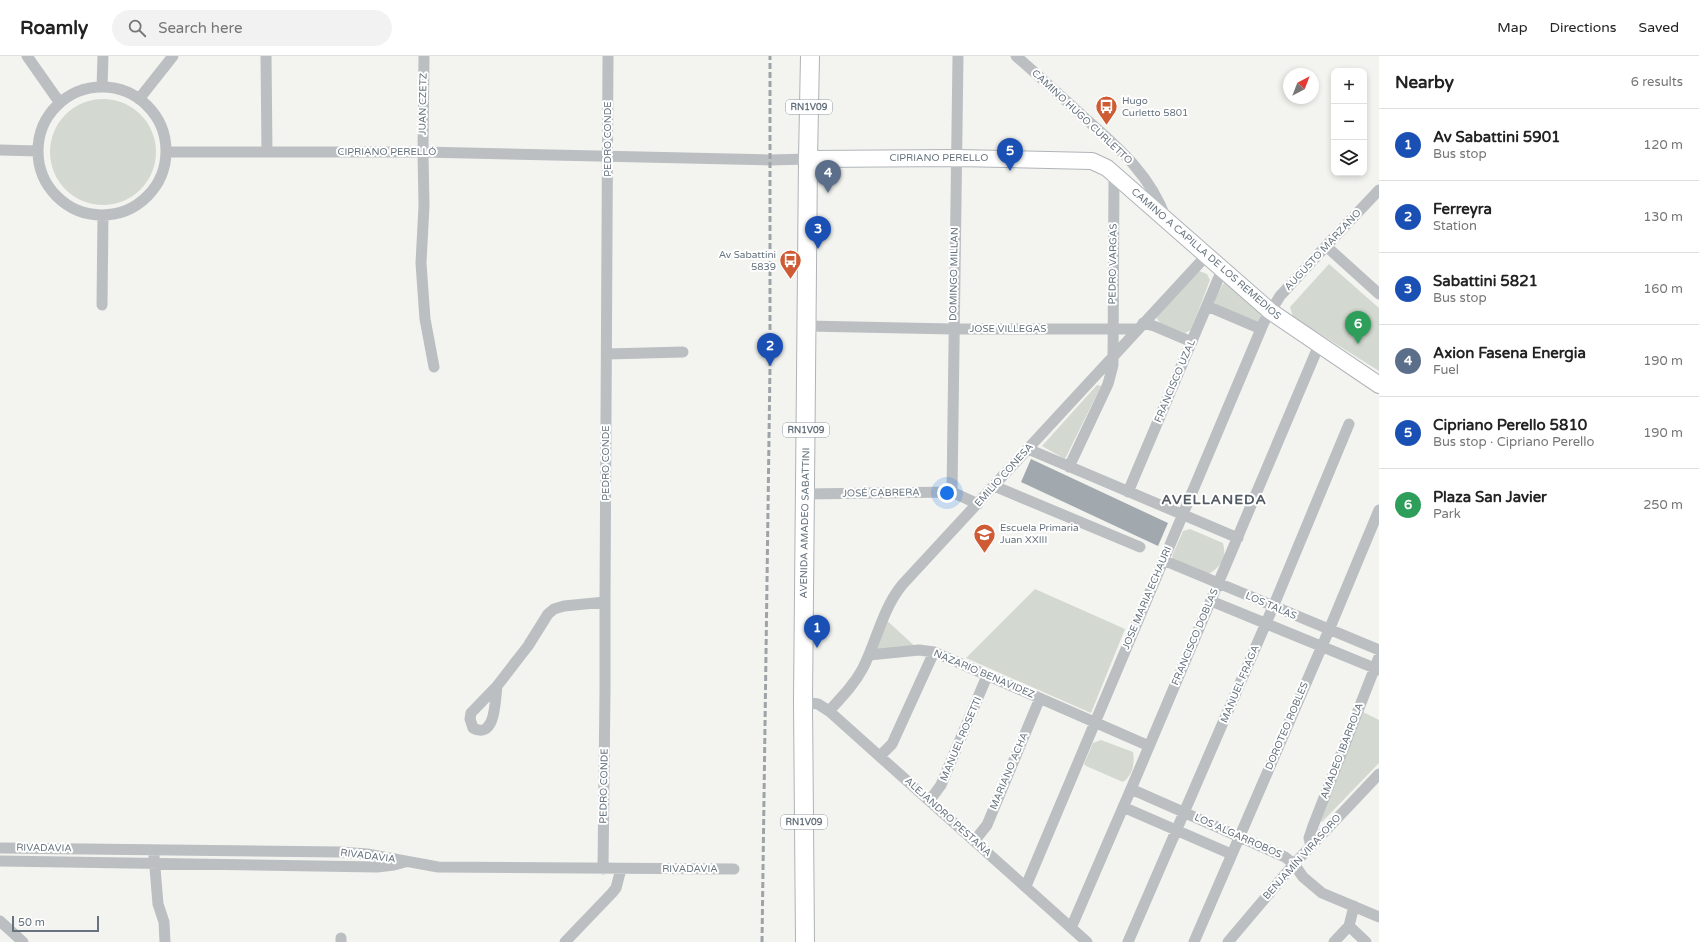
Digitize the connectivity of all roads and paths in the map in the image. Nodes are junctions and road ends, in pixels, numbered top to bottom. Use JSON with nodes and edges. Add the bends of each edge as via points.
{"nodes":[{"id":1,"x":27,"y":56,"type":"edge"},
{"id":2,"x":103,"y":56,"type":"edge"},
{"id":3,"x":173,"y":56,"type":"edge"},
{"id":4,"x":266,"y":56,"type":"edge"},
{"id":5,"x":424,"y":56,"type":"edge"},
{"id":6,"x":608,"y":56,"type":"edge"},
{"id":7,"x":810,"y":56,"type":"edge"},
{"id":8,"x":958,"y":56,"type":"edge"},
{"id":9,"x":1016,"y":56,"type":"edge"},
{"id":10,"x":102,"y":87,"type":"junction"},
{"id":11,"x":139,"y":99,"type":"junction"},
{"id":12,"x":60,"y":103,"type":"junction"},
{"id":13,"x":0,"y":150,"type":"edge"},
{"id":14,"x":38,"y":151,"type":"junction"},
{"id":15,"x":167,"y":152,"type":"junction"},
{"id":16,"x":267,"y":152,"type":"junction"},
{"id":17,"x":423,"y":152,"type":"junction"},
{"id":18,"x":608,"y":156,"type":"junction"},
{"id":19,"x":957,"y":158,"type":"junction"},
{"id":20,"x":808,"y":159,"type":"junction"},
{"id":21,"x":1114,"y":175,"type":"junction"},
{"id":22,"x":1379,"y":190,"type":"edge"},
{"id":23,"x":103,"y":216,"type":"junction"},
{"id":24,"x":1167,"y":222,"type":"junction"},
{"id":25,"x":1326,"y":246,"type":"junction"},
{"id":26,"x":1206,"y":256,"type":"junction"},
{"id":27,"x":1222,"y":270,"type":"junction"},
{"id":28,"x":1379,"y":294,"type":"edge"},
{"id":29,"x":102,"y":305,"type":"dead end"},
{"id":30,"x":1207,"y":306,"type":"junction"},
{"id":31,"x":1270,"y":311,"type":"junction"},
{"id":32,"x":806,"y":326,"type":"junction"},
{"id":33,"x":1140,"y":326,"type":"junction"},
{"id":34,"x":1112,"y":328,"type":"junction"},
{"id":35,"x":953,"y":329,"type":"junction"},
{"id":36,"x":1261,"y":329,"type":"junction"},
{"id":37,"x":1192,"y":342,"type":"junction"},
{"id":38,"x":1319,"y":345,"type":"junction"},
{"id":39,"x":683,"y":352,"type":"dead end"},
{"id":40,"x":607,"y":354,"type":"junction"},
{"id":41,"x":1114,"y":354,"type":"junction"},
{"id":42,"x":434,"y":367,"type":"dead end"},
{"id":43,"x":1379,"y":385,"type":"edge"},
{"id":44,"x":1349,"y":424,"type":"dead end"},
{"id":45,"x":1028,"y":449,"type":"junction"},
{"id":46,"x":1069,"y":467,"type":"junction"},
{"id":47,"x":994,"y":486,"type":"junction"},
{"id":48,"x":952,"y":492,"type":"junction"},
{"id":49,"x":1128,"y":492,"type":"junction"},
{"id":50,"x":805,"y":494,"type":"junction"},
{"id":51,"x":978,"y":504,"type":"junction"},
{"id":52,"x":1379,"y":510,"type":"edge"},
{"id":53,"x":1182,"y":515,"type":"junction"},
{"id":54,"x":1238,"y":538,"type":"junction"},
{"id":55,"x":1140,"y":548,"type":"dead end"},
{"id":56,"x":1163,"y":560,"type":"junction"},
{"id":57,"x":1218,"y":584,"type":"junction"},
{"id":58,"x":1211,"y":601,"type":"junction"},
{"id":59,"x":605,"y":602,"type":"junction"},
{"id":60,"x":1273,"y":607,"type":"junction"},
{"id":61,"x":1266,"y":624,"type":"junction"},
{"id":62,"x":1329,"y":630,"type":"junction"},
{"id":63,"x":1322,"y":647,"type":"junction"},
{"id":64,"x":1379,"y":650,"type":"edge"},
{"id":65,"x":934,"y":652,"type":"junction"},
{"id":66,"x":869,"y":655,"type":"junction"},
{"id":67,"x":1379,"y":657,"type":"edge"},
{"id":68,"x":1376,"y":669,"type":"edge"},
{"id":69,"x":987,"y":676,"type":"junction"},
{"id":70,"x":498,"y":686,"type":"dead end"},
{"id":71,"x":1040,"y":698,"type":"junction"},
{"id":72,"x":803,"y":702,"type":"junction"},
{"id":73,"x":829,"y":711,"type":"junction"},
{"id":74,"x":1095,"y":722,"type":"junction"},
{"id":75,"x":1149,"y":746,"type":"junction"},
{"id":76,"x":880,"y":756,"type":"junction"},
{"id":77,"x":1377,"y":780,"type":"edge"},
{"id":78,"x":1131,"y":789,"type":"junction"},
{"id":79,"x":930,"y":800,"type":"junction"},
{"id":80,"x":1123,"y":807,"type":"junction"},
{"id":81,"x":1185,"y":812,"type":"junction"},
{"id":82,"x":1177,"y":830,"type":"junction"},
{"id":83,"x":1240,"y":837,"type":"junction"},
{"id":84,"x":974,"y":840,"type":"junction"},
{"id":85,"x":1311,"y":846,"type":"junction"},
{"id":86,"x":0,"y":848,"type":"edge"},
{"id":87,"x":154,"y":851,"type":"junction"},
{"id":88,"x":1231,"y":854,"type":"junction"},
{"id":89,"x":0,"y":861,"type":"edge"},
{"id":90,"x":407,"y":862,"type":"junction"},
{"id":91,"x":155,"y":863,"type":"junction"},
{"id":92,"x":1294,"y":864,"type":"junction"},
{"id":93,"x":603,"y":869,"type":"junction"},
{"id":94,"x":621,"y":869,"type":"junction"},
{"id":95,"x":734,"y":869,"type":"dead end"},
{"id":96,"x":1026,"y":886,"type":"junction"},
{"id":97,"x":1354,"y":906,"type":"junction"},
{"id":98,"x":1379,"y":917,"type":"edge"},
{"id":99,"x":0,"y":921,"type":"edge"},
{"id":100,"x":1349,"y":926,"type":"junction"},
{"id":101,"x":1071,"y":928,"type":"junction"},
{"id":102,"x":23,"y":942,"type":"edge"},
{"id":103,"x":165,"y":942,"type":"edge"},
{"id":104,"x":565,"y":942,"type":"edge"},
{"id":105,"x":805,"y":942,"type":"edge"},
{"id":106,"x":1087,"y":942,"type":"edge"},
{"id":107,"x":1128,"y":942,"type":"edge"},
{"id":108,"x":1194,"y":942,"type":"edge"},
{"id":109,"x":1228,"y":942,"type":"edge"},
{"id":110,"x":1334,"y":942,"type":"edge"},
{"id":111,"x":1366,"y":942,"type":"edge"}],
"edges":[{"from":1,"to":12,"type":"street"},
{"from":2,"to":10,"type":"street"},
{"from":3,"to":11,"type":"street"},
{"from":4,"to":16,"type":"street"},
{"from":5,"to":17,"type":"street","name":"JUAN CZETZ"},
{"from":6,"to":18,"type":"street","name":"PEDRO CONDE"},
{"from":7,"to":20,"type":"main road","name":"AVENIDA AMADEO SABATTINI","number":"RN1V09"},
{"from":8,"to":19,"type":"street","name":"DOMINGO MILLAN"},
{"from":9,"to":24,"type":"street","name":"CAMINO HUGO CURLETTO","via":[[1123,152],[1151,186]]},
{"from":10,"to":11,"type":"street","via":[[126,92]]},
{"from":10,"to":12,"type":"street","via":[[82,90]]},
{"from":11,"to":15,"type":"street","via":[[152,112],[162,128]]},
{"from":12,"to":14,"type":"street","via":[[43,124]]},
{"from":13,"to":14,"type":"street"},
{"from":14,"to":23,"type":"street","via":[[39,167],[54,194],[79,212]]},
{"from":15,"to":16,"type":"street","name":"CIPRIANO PERELLÓ"},
{"from":15,"to":23,"type":"street","via":[[159,182],[139,205],[125,212]]},
{"from":16,"to":17,"type":"street","name":"CIPRIANO PERELLÓ"},
{"from":17,"to":18,"type":"street","name":"CIPRIANO PERELLÓ"},
{"from":17,"to":42,"type":"street","name":"JUAN CZETZ","via":[[421,263],[425,320]]},
{"from":18,"to":20,"type":"street","name":"CIPRIANO PERELLÓ"},
{"from":18,"to":40,"type":"street","name":"PEDRO CONDE"},
{"from":19,"to":20,"type":"main road","name":"CIPRIANO PERELLO"},
{"from":19,"to":21,"type":"main road","name":"CIPRIANO PERELLO","via":[[1092,161]]},
{"from":19,"to":35,"type":"street","name":"DOMINGO MILLAN"},
{"from":20,"to":32,"type":"main road","name":"AVENIDA AMADEO SABATTINI","number":"RN1V09"},
{"from":21,"to":24,"type":"main road","name":"CAMINO A CAPILLA DE LOS REMEDIOS"},
{"from":21,"to":34,"type":"street","name":"PEDRO VARGAS"},
{"from":22,"to":25,"type":"street","name":"AUGUSTO MARZANO"},
{"from":23,"to":29,"type":"street"},
{"from":24,"to":26,"type":"main road","name":"CAMINO A CAPILLA DE LOS REMEDIOS"},
{"from":25,"to":28,"type":"street"},
{"from":25,"to":31,"type":"street","name":"AUGUSTO MARZANO","via":[[1280,296]]},
{"from":26,"to":27,"type":"main road","name":"CAMINO A CAPILLA DE LOS REMEDIOS"},
{"from":26,"to":33,"type":"street","name":"EMILIO CONESA"},
{"from":27,"to":30,"type":"street","name":"FRANCISCO UZAL"},
{"from":27,"to":31,"type":"main road","name":"CAMINO A CAPILLA DE LOS REMEDIOS"},
{"from":30,"to":36,"type":"street"},
{"from":30,"to":37,"type":"street","name":"FRANCISCO UZAL"},
{"from":31,"to":36,"type":"street","name":"JOSE MARIA ECHAURI"},
{"from":31,"to":38,"type":"main road","name":"CAMINO A CAPILLA DE LOS REMEDIOS"},
{"from":32,"to":35,"type":"street","name":"JOSE VILLEGAS"},
{"from":32,"to":50,"type":"main road","name":"AVENIDA AMADEO SABATTINI","number":"RN1V09"},
{"from":33,"to":34,"type":"street","name":"JOSE VILLEGAS"},
{"from":33,"to":37,"type":"street","name":"JOSE VILLEGAS","via":[[1154,326]]},
{"from":33,"to":41,"type":"street","name":"EMILIO CONESA"},
{"from":34,"to":35,"type":"street","name":"JOSE VILLEGAS"},
{"from":34,"to":41,"type":"street","name":"PEDRO VARGAS"},
{"from":35,"to":48,"type":"street","name":"DOMINGO MILLAN"},
{"from":36,"to":53,"type":"street","name":"JOSE MARIA ECHAURI"},
{"from":37,"to":49,"type":"street","name":"FRANCISCO UZAL"},
{"from":38,"to":43,"type":"main road","name":"CAMINO A CAPILLA DE LOS REMEDIOS"},
{"from":38,"to":54,"type":"street","name":"FRANCISCO DOBLAS"},
{"from":39,"to":40,"type":"street"},
{"from":40,"to":59,"type":"street","name":"PEDRO CONDE"},
{"from":41,"to":45,"type":"street","name":"EMILIO CONESA"},
{"from":41,"to":46,"type":"street","via":[[1108,384]]},
{"from":44,"to":60,"type":"street","name":"MANUEL FRAGA"},
{"from":45,"to":46,"type":"street"},
{"from":45,"to":47,"type":"street","name":"EMILIO CONESA"},
{"from":46,"to":49,"type":"street"},
{"from":47,"to":51,"type":"street","name":"EMILIO CONESA"},
{"from":47,"to":55,"type":"street"},
{"from":48,"to":50,"type":"street","name":"JOSÉ CABRERA"},
{"from":48,"to":51,"type":"street","name":"JOSÉ CABRERA"},
{"from":49,"to":53,"type":"street"},
{"from":50,"to":72,"type":"main road","name":"AVENIDA AMADEO SABATTINI","number":"RN1V09"},
{"from":51,"to":66,"type":"street","name":"EMILIO CONESA","via":[[893,596]]},
{"from":52,"to":62,"type":"street","name":"DOROTEO ROBLES"},
{"from":53,"to":54,"type":"street"},
{"from":53,"to":56,"type":"street","name":"JOSE MARIA ECHAURI"},
{"from":54,"to":57,"type":"street","name":"FRANCISCO DOBLAS"},
{"from":56,"to":57,"type":"street","name":"LOS TALAS"},
{"from":56,"to":74,"type":"street","name":"JOSE MARIA ECHAURI"},
{"from":57,"to":58,"type":"street","name":"FRANCISCO DOBLAS"},
{"from":57,"to":60,"type":"street","name":"LOS TALAS"},
{"from":58,"to":61,"type":"street"},
{"from":58,"to":75,"type":"street","name":"FRANCISCO DOBLAS"},
{"from":59,"to":70,"type":"street","via":[[554,609]]},
{"from":59,"to":93,"type":"street","name":"PEDRO CONDE"},
{"from":60,"to":61,"type":"street","name":"MANUEL FRAGA"},
{"from":60,"to":62,"type":"street","name":"LOS TALAS"},
{"from":61,"to":63,"type":"street"},
{"from":61,"to":81,"type":"street","name":"MANUEL FRAGA"},
{"from":62,"to":63,"type":"street","name":"DOROTEO ROBLES"},
{"from":62,"to":64,"type":"street","name":"LOS TALAS"},
{"from":63,"to":68,"type":"street"},
{"from":63,"to":83,"type":"street","name":"DOROTEO ROBLES"},
{"from":65,"to":66,"type":"street","name":"NAZARIO BENAVIDEZ","via":[[919,650]]},
{"from":65,"to":69,"type":"street","name":"NAZARIO BENAVIDEZ"},
{"from":65,"to":76,"type":"street","via":[[892,744]]},
{"from":66,"to":73,"type":"street","name":"EMILIO CONESA","via":[[852,686]]},
{"from":67,"to":68,"type":"street","name":"AMADEO IBARROLA"},
{"from":68,"to":85,"type":"street","name":"AMADEO IBARROLA","via":[[1313,826],[1309,838]]},
{"from":69,"to":71,"type":"street","name":"NAZARIO BENAVIDEZ"},
{"from":69,"to":79,"type":"street","name":"MANUEL ROSETTI","via":[[941,785]]},
{"from":71,"to":74,"type":"street","name":"NAZARIO BENAVIDEZ"},
{"from":71,"to":84,"type":"street","name":"MARIANO ACHA","via":[[987,825]]},
{"from":72,"to":73,"type":"street","name":"ALEJANDRO PESTAÑA","via":[[818,704]]},
{"from":72,"to":105,"type":"main road","name":"AVENIDA AMADEO SABATTINI","number":"RN1V09"},
{"from":73,"to":76,"type":"street","name":"ALEJANDRO PESTAÑA"},
{"from":74,"to":75,"type":"street"},
{"from":74,"to":96,"type":"street","name":"JOSE MARIA ECHAURI"},
{"from":75,"to":78,"type":"street","name":"FRANCISCO DOBLAS"},
{"from":76,"to":79,"type":"street","name":"ALEJANDRO PESTAÑA"},
{"from":77,"to":85,"type":"street","name":"BENJAMÍN VIRASORO"},
{"from":78,"to":80,"type":"street","name":"FRANCISCO DOBLAS"},
{"from":78,"to":81,"type":"street","name":"LOS ALGARROBOS"},
{"from":79,"to":84,"type":"street","name":"ALEJANDRO PESTAÑA"},
{"from":80,"to":82,"type":"street"},
{"from":80,"to":101,"type":"street","name":"FRANCISCO DOBLAS"},
{"from":81,"to":82,"type":"street","name":"MANUEL FRAGA"},
{"from":81,"to":83,"type":"street","name":"LOS ALGARROBOS"},
{"from":82,"to":88,"type":"street"},
{"from":82,"to":107,"type":"street","name":"MANUEL FRAGA"},
{"from":83,"to":88,"type":"street","name":"DOROTEO ROBLES"},
{"from":83,"to":92,"type":"street","name":"LOS ALGARROBOS","via":[[1285,857]]},
{"from":84,"to":96,"type":"street","name":"ALEJANDRO PESTAÑA"},
{"from":85,"to":92,"type":"street","name":"BENJAMÍN VIRASORO"},
{"from":86,"to":87,"type":"street","name":"RIVADAVIA"},
{"from":87,"to":90,"type":"street","name":"RIVADAVIA","via":[[340,852],[367,854]]},
{"from":87,"to":91,"type":"street"},
{"from":88,"to":108,"type":"street","name":"DOROTEO ROBLES"},
{"from":89,"to":91,"type":"street"},
{"from":90,"to":91,"type":"street","via":[[394,866]]},
{"from":90,"to":93,"type":"street","name":"RIVADAVIA","via":[[438,867]]},
{"from":91,"to":103,"type":"street","via":[[158,904],[164,922]]},
{"from":92,"to":97,"type":"street","name":"LOS ALGARROBOS","via":[[1303,877],[1322,893]]},
{"from":92,"to":109,"type":"street","name":"BENJAMÍN VIRASORO"},
{"from":93,"to":94,"type":"street","name":"RIVADAVIA"},
{"from":94,"to":95,"type":"street","name":"RIVADAVIA"},
{"from":94,"to":104,"type":"street","via":[[616,888]]},
{"from":96,"to":101,"type":"street","name":"ALEJANDRO PESTAÑA"},
{"from":97,"to":98,"type":"street","name":"LOS ALGARROBOS"},
{"from":97,"to":100,"type":"street"},
{"from":99,"to":102,"type":"street"},
{"from":100,"to":110,"type":"street"},
{"from":100,"to":111,"type":"street"},
{"from":101,"to":106,"type":"street","name":"ALEJANDRO PESTAÑA"}]}
